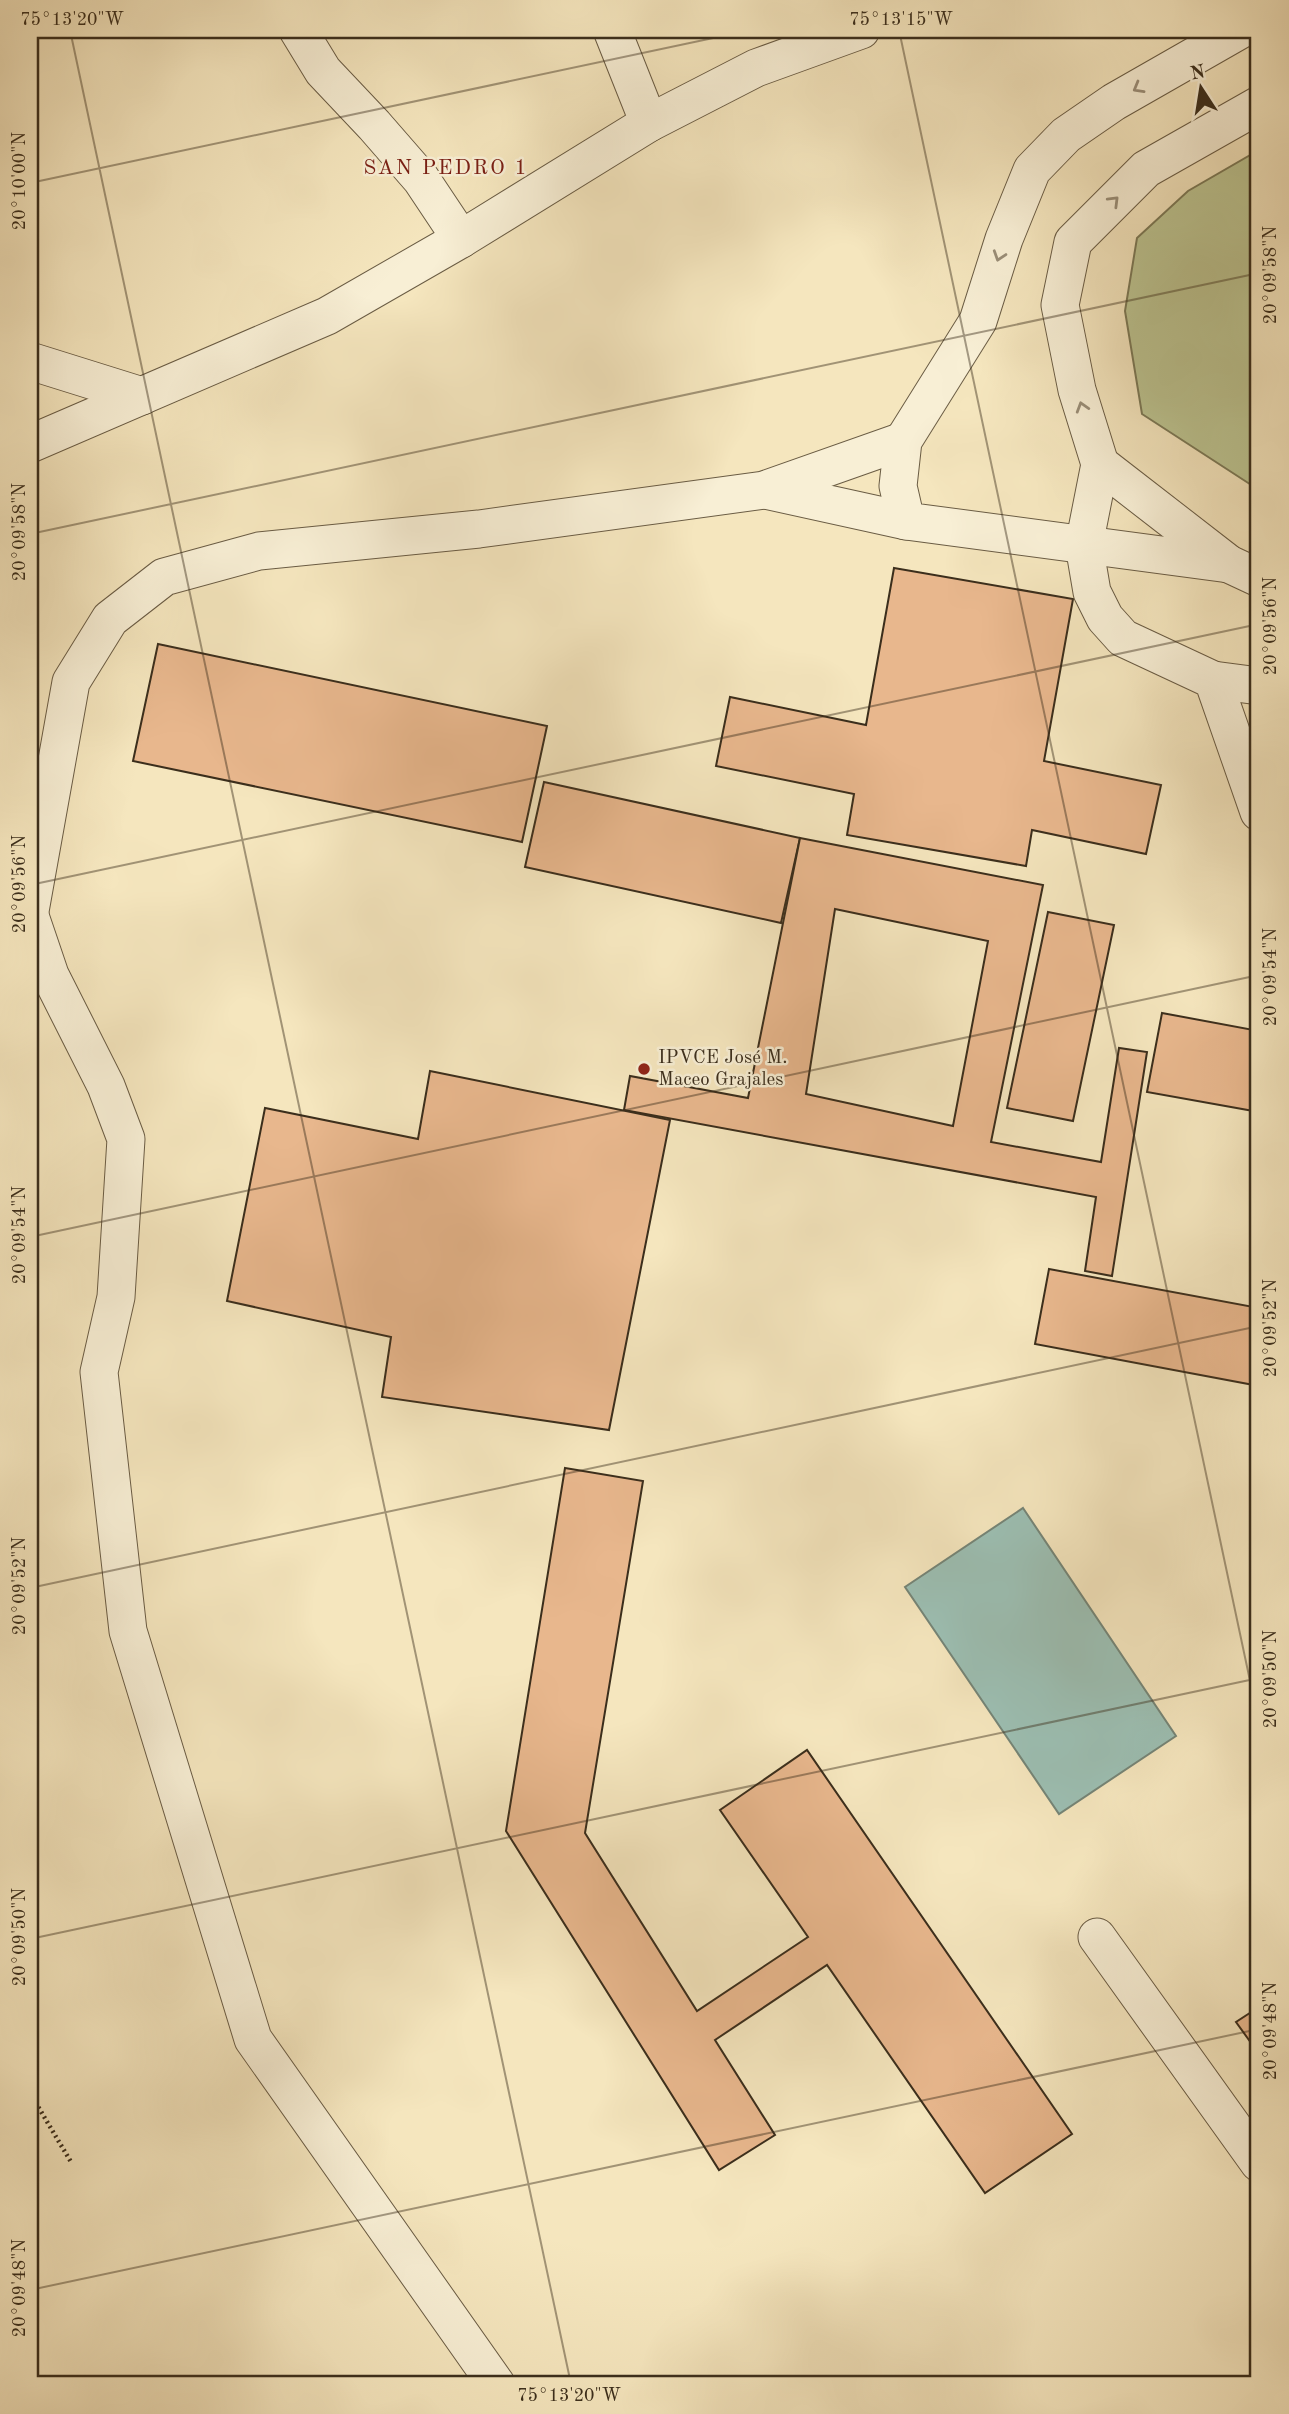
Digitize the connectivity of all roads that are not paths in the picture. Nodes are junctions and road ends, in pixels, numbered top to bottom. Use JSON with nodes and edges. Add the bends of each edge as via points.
{"nodes":[{"id":1,"x":298,"y":30,"type":"edge"},
{"id":2,"x":612,"y":30,"type":"edge"},
{"id":3,"x":861,"y":30,"type":"edge"},
{"id":4,"x":1240,"y":30,"type":"edge"},
{"id":5,"x":1259,"y":105,"type":"edge"},
{"id":6,"x":649,"y":123,"type":"junction"},
{"id":7,"x":461,"y":239,"type":"junction"},
{"id":8,"x":30,"y":360,"type":"edge"},
{"id":9,"x":142,"y":396,"type":"junction"},
{"id":10,"x":903,"y":441,"type":"junction"},
{"id":11,"x":30,"y":444,"type":"edge"},
{"id":12,"x":1100,"y":464,"type":"junction"},
{"id":13,"x":764,"y":489,"type":"junction"},
{"id":14,"x":906,"y":521,"type":"junction"},
{"id":15,"x":1084,"y":545,"type":"junction"},
{"id":16,"x":1244,"y":571,"type":"edge"},
{"id":17,"x":1213,"y":680,"type":"junction"},
{"id":18,"x":1259,"y":686,"type":"edge"},
{"id":19,"x":1256,"y":792,"type":"edge"},
{"id":20,"x":30,"y":914,"type":"edge"},
{"id":21,"x":1097,"y":1937,"type":"dead end"},
{"id":22,"x":1259,"y":2163,"type":"edge"},
{"id":23,"x":496,"y":2384,"type":"edge"}],
"edges":[{"from":1,"to":7,"type":"street","via":[[323,71],[421,179]]},
{"from":2,"to":6,"type":"street"},
{"from":3,"to":6,"type":"street","via":[[756,68]]},
{"from":4,"to":10,"type":"street","one_way":true,"via":[[1114,102],[1066,135],[1032,170],[978,321]]},
{"from":12,"to":5,"type":"street","one_way":true,"via":[[1077,390],[1060,305],[1073,242],[1146,169]]},
{"from":6,"to":7,"type":"street"},
{"from":7,"to":9,"type":"street","via":[[327,316]]},
{"from":8,"to":9,"type":"street"},
{"from":9,"to":11,"type":"street"},
{"from":10,"to":13,"type":"street"},
{"from":10,"to":14,"type":"street","via":[[898,486]]},
{"from":12,"to":15,"type":"street"},
{"from":12,"to":16,"type":"street"},
{"from":13,"to":14,"type":"street"},
{"from":13,"to":20,"type":"street","via":[[479,529],[260,551],[163,577],[110,619],[71,682]]},
{"from":14,"to":15,"type":"street"},
{"from":15,"to":16,"type":"street"},
{"from":15,"to":17,"type":"street","via":[[1093,592],[1105,618],[1122,638]]},
{"from":17,"to":18,"type":"street"},
{"from":17,"to":19,"type":"street"},
{"from":20,"to":23,"type":"street","via":[[50,975],[106,1086],[126,1139],[116,1297],[99,1372],[128,1631],[253,2039]]},
{"from":21,"to":22,"type":"street"}]}
